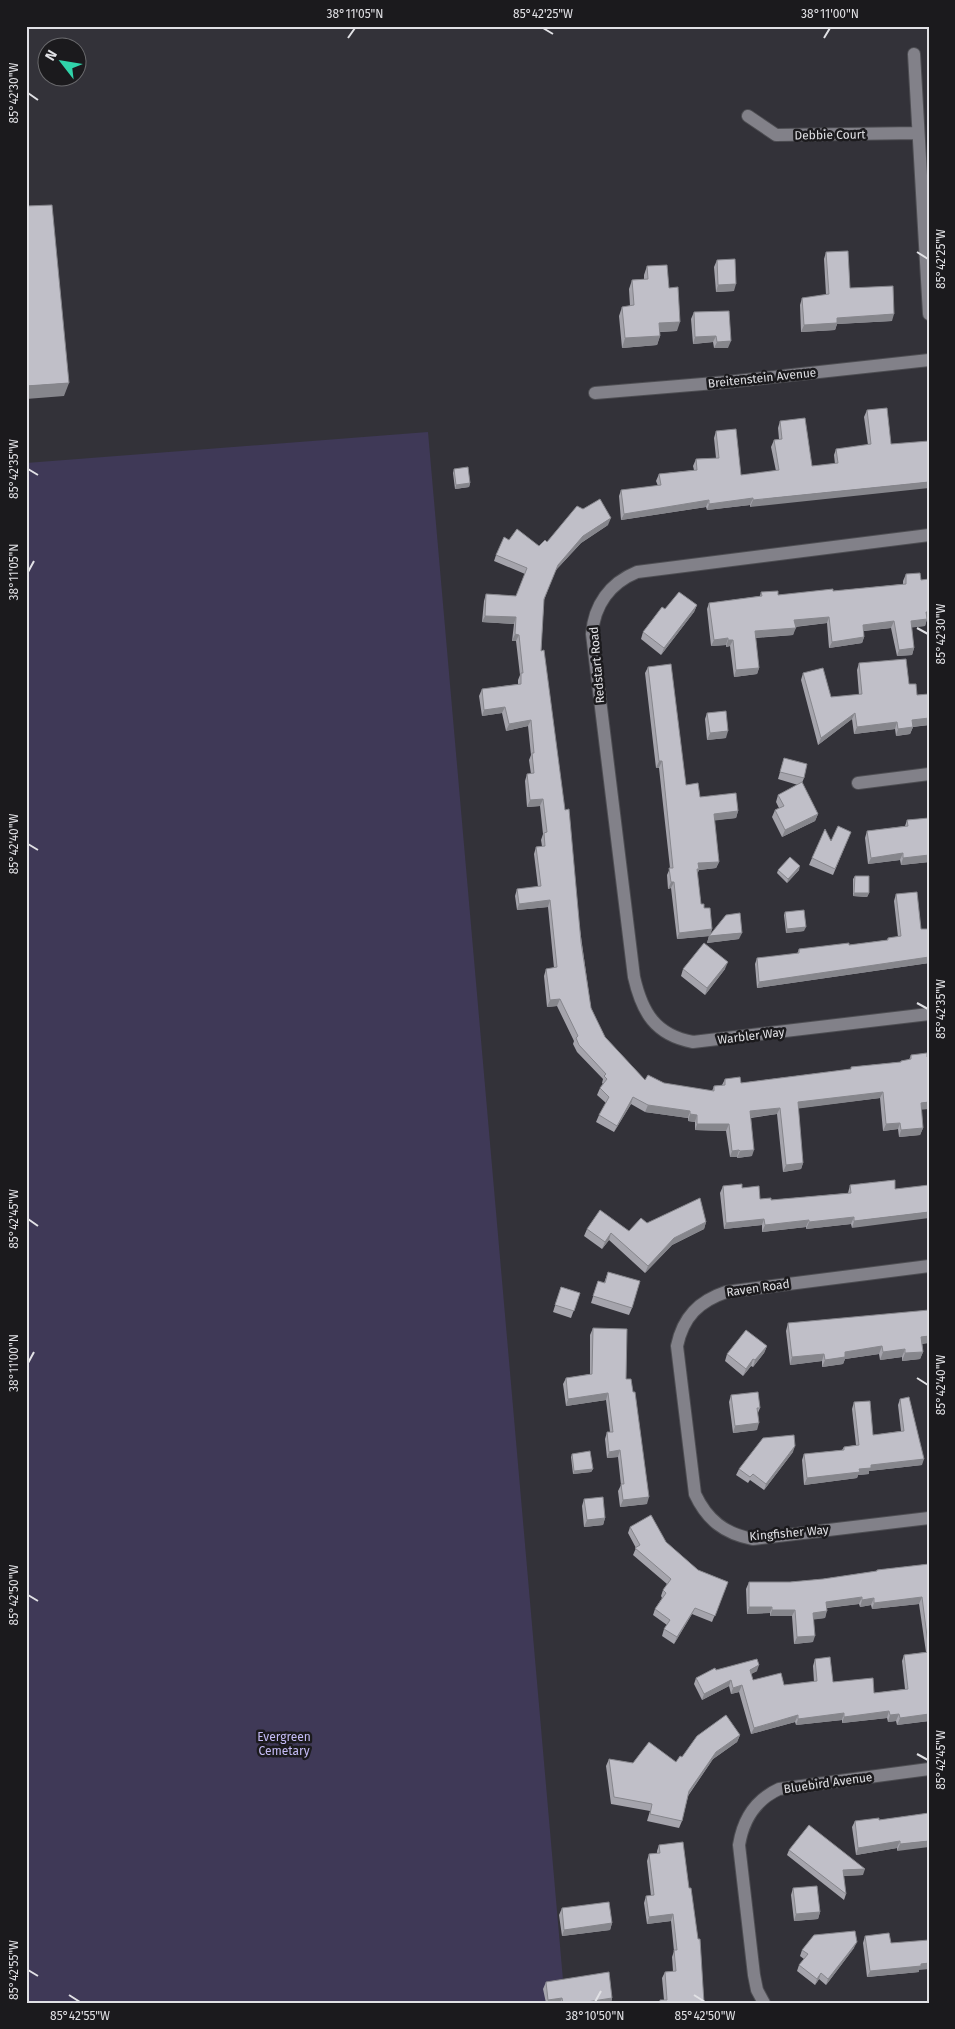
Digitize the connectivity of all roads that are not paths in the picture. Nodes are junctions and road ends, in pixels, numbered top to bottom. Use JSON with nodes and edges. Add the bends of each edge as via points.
{"nodes":[{"id":1,"x":914,"y":54,"type":"dead end"},
{"id":2,"x":748,"y":116,"type":"dead end"},
{"id":3,"x":918,"y":134,"type":"junction"},
{"id":4,"x":929,"y":314,"type":"edge"},
{"id":5,"x":929,"y":360,"type":"edge"},
{"id":6,"x":595,"y":392,"type":"dead end"},
{"id":7,"x":929,"y":535,"type":"edge"},
{"id":8,"x":929,"y":774,"type":"edge"},
{"id":9,"x":858,"y":783,"type":"dead end"},
{"id":10,"x":630,"y":951,"type":"joint"},
{"id":11,"x":929,"y":1014,"type":"edge"},
{"id":12,"x":929,"y":1266,"type":"edge"},
{"id":13,"x":684,"y":1407,"type":"joint"},
{"id":14,"x":929,"y":1518,"type":"edge"},
{"id":15,"x":929,"y":1769,"type":"edge"},
{"id":16,"x":764,"y":2003,"type":"edge"}],
"edges":[{"from":1,"to":3,"type":"street"},
{"from":2,"to":3,"type":"street","name":"Debbie Court","via":[[776,135]]},
{"from":3,"to":4,"type":"street"},
{"from":5,"to":6,"type":"street","name":"Breitenstein Avenue","via":[[727,382]]},
{"from":7,"to":10,"type":"street","name":"Redstart Road","via":[[659,568],[625,577],[610,589],[597,608],[592,634]]},
{"from":8,"to":9,"type":"street"},
{"from":10,"to":11,"type":"street","name":"Warbler Way","via":[[644,1009],[659,1028],[681,1040],[724,1039]]},
{"from":12,"to":13,"type":"street","name":"Raven Road","via":[[726,1292],[701,1303],[691,1313],[680,1334],[678,1357]]},
{"from":13,"to":14,"type":"street","name":"Kingfisher Way","via":[[695,1494],[707,1515],[726,1531],[742,1537],[768,1538]]},
{"from":15,"to":16,"type":"street","name":"Bluebird Avenue","via":[[779,1789],[762,1799],[746,1819],[739,1845],[754,1975]]}]}
